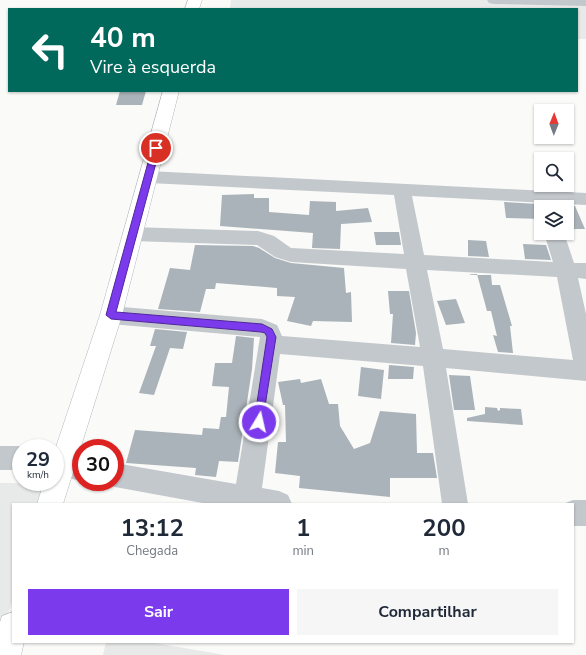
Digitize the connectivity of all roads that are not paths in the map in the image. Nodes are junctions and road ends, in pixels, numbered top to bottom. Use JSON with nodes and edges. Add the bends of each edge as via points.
{"nodes":[{"id":1,"x":494,"y":0,"type":"edge"},
{"id":2,"x":585,"y":2,"type":"edge"},
{"id":3,"x":171,"y":92,"type":"edge"},
{"id":4,"x":149,"y":177,"type":"junction"},
{"id":5,"x":402,"y":190,"type":"junction"},
{"id":6,"x":586,"y":199,"type":"edge"},
{"id":7,"x":572,"y":200,"type":"edge"},
{"id":8,"x":534,"y":201,"type":"edge"},
{"id":9,"x":132,"y":234,"type":"junction"},
{"id":10,"x":558,"y":240,"type":"edge"},
{"id":11,"x":415,"y":261,"type":"junction"},
{"id":12,"x":576,"y":271,"type":"edge"},
{"id":13,"x":111,"y":315,"type":"junction"},
{"id":14,"x":270,"y":344,"type":"junction"},
{"id":15,"x":433,"y":359,"type":"junction"},
{"id":16,"x":586,"y":366,"type":"edge"},
{"id":17,"x":586,"y":371,"type":"edge"},
{"id":18,"x":0,"y":458,"type":"edge"},
{"id":19,"x":12,"y":458,"type":"edge"},
{"id":20,"x":66,"y":466,"type":"edge"},
{"id":21,"x":124,"y":477,"type":"edge"},
{"id":22,"x":247,"y":499,"type":"junction"},
{"id":23,"x":50,"y":503,"type":"edge"},
{"id":24,"x":273,"y":503,"type":"edge"},
{"id":25,"x":455,"y":503,"type":"edge"},
{"id":26,"x":574,"y":513,"type":"edge"},
{"id":27,"x":586,"y":513,"type":"edge"},
{"id":28,"x":12,"y":631,"type":"edge"},
{"id":29,"x":6,"y":655,"type":"edge"}],
"edges":[{"from":1,"to":2,"type":"street"},
{"from":3,"to":4,"type":"highway"},
{"from":4,"to":5,"type":"street"},
{"from":4,"to":9,"type":"highway"},
{"from":5,"to":8,"type":"street"},
{"from":5,"to":11,"type":"street"},
{"from":6,"to":7,"type":"street"},
{"from":9,"to":11,"type":"street","via":[[258,238],[268,241],[285,255]]},
{"from":9,"to":13,"type":"highway"},
{"from":10,"to":12,"type":"street"},
{"from":11,"to":12,"type":"street"},
{"from":11,"to":15,"type":"street"},
{"from":12,"to":16,"type":"street"},
{"from":13,"to":14,"type":"street","via":[[262,328],[269,331]]},
{"from":13,"to":20,"type":"highway"},
{"from":14,"to":15,"type":"street"},
{"from":14,"to":22,"type":"street"},
{"from":15,"to":17,"type":"street"},
{"from":15,"to":25,"type":"street"},
{"from":18,"to":19,"type":"street"},
{"from":20,"to":23,"type":"highway"},
{"from":21,"to":22,"type":"street"},
{"from":22,"to":24,"type":"street"},
{"from":26,"to":27,"type":"street"},
{"from":28,"to":29,"type":"highway"}]}
